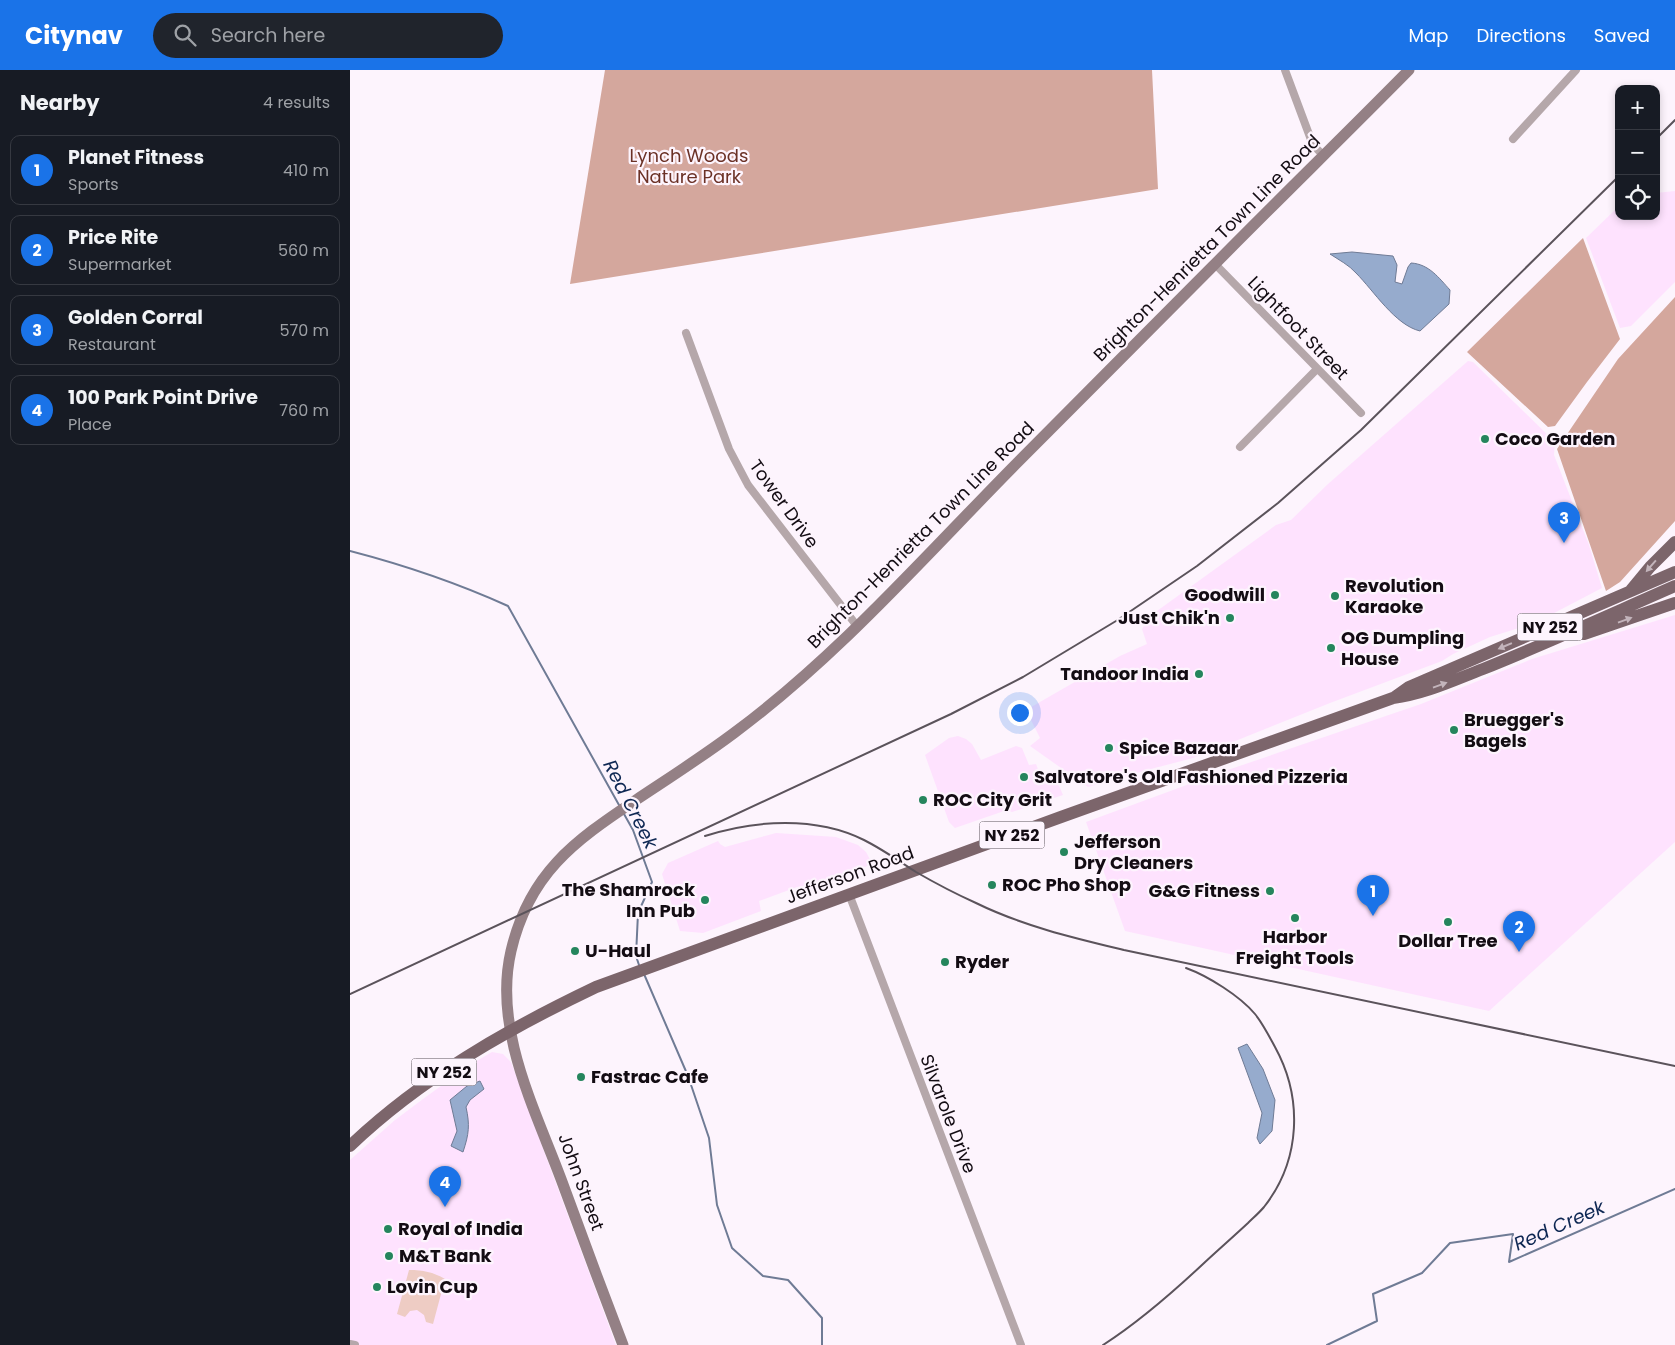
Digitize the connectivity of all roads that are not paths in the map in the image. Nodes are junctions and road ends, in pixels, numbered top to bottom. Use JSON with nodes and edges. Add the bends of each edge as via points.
{"nodes":[{"id":1,"x":1285,"y":70,"type":"edge"},
{"id":2,"x":1409,"y":70,"type":"edge"},
{"id":3,"x":1576,"y":70,"type":"edge"},
{"id":4,"x":1513,"y":139,"type":"dead end"},
{"id":5,"x":1324,"y":156,"type":"junction"},
{"id":6,"x":1214,"y":264,"type":"junction"},
{"id":7,"x":686,"y":333,"type":"dead end"},
{"id":8,"x":1317,"y":369,"type":"junction"},
{"id":9,"x":1361,"y":413,"type":"dead end"},
{"id":10,"x":1240,"y":447,"type":"dead end"},
{"id":11,"x":1675,"y":542,"type":"edge"},
{"id":12,"x":1675,"y":572,"type":"edge"},
{"id":13,"x":1675,"y":586,"type":"edge"},
{"id":14,"x":1630,"y":592,"type":"junction"},
{"id":15,"x":1675,"y":603,"type":"edge"},
{"id":16,"x":857,"y":626,"type":"junction"},
{"id":17,"x":1512,"y":657,"type":"junction"},
{"id":18,"x":1394,"y":698,"type":"junction"},
{"id":19,"x":849,"y":894,"type":"junction"},
{"id":20,"x":510,"y":1030,"type":"junction"},
{"id":21,"x":350,"y":1146,"type":"edge"},
{"id":22,"x":350,"y":1344,"type":"edge"},
{"id":23,"x":355,"y":1345,"type":"edge"},
{"id":24,"x":623,"y":1345,"type":"edge"},
{"id":25,"x":1021,"y":1345,"type":"edge"}],
"edges":[{"from":1,"to":5,"type":"street","via":[[1313,145]]},
{"from":2,"to":5,"type":"street","name":"Brighton-Henrietta Town Line Road"},
{"from":3,"to":4,"type":"street"},
{"from":5,"to":6,"type":"street","name":"Brighton-Henrietta Town Line Road"},
{"from":6,"to":8,"type":"street","name":"Lightfoot Street"},
{"from":6,"to":16,"type":"street","name":"Brighton-Henrietta Town Line Road"},
{"from":7,"to":16,"type":"street","name":"Tower Drive","via":[[729,449],[748,485]]},
{"from":8,"to":9,"type":"street","name":"Lightfoot Street"},
{"from":8,"to":10,"type":"street"},
{"from":11,"to":14,"type":"main road","one_way":true},
{"from":12,"to":14,"type":"main road","name":"Jefferson Road","number":"NY 252"},
{"from":13,"to":17,"type":"main road","name":"Jefferson Road","number":"NY 252"},
{"from":14,"to":18,"type":"main road","name":"Jefferson Road","number":"NY 252","one_way":true,"via":[[1409,687]]},
{"from":17,"to":15,"type":"main road","one_way":true},
{"from":16,"to":20,"type":"street","name":"Brighton-Henrietta Town Line Road","via":[[757,716],[604,821],[554,863],[532,894],[514,937],[506,976]]},
{"from":18,"to":17,"type":"main road","name":"Jefferson Road","number":"NY 252","one_way":true,"via":[[1411,696]]},
{"from":18,"to":19,"type":"main road","name":"Jefferson Road","number":"NY 252"},
{"from":19,"to":20,"type":"main road","name":"Jefferson Road","number":"NY 252","via":[[632,973],[569,999]]},
{"from":19,"to":25,"type":"street","name":"Silvarole Drive"},
{"from":20,"to":21,"type":"main road","name":"Jefferson Road","number":"NY 252","via":[[412,1094]]},
{"from":20,"to":24,"type":"street","name":"John Street","via":[[528,1091]]},
{"from":22,"to":23,"type":"street"}]}
